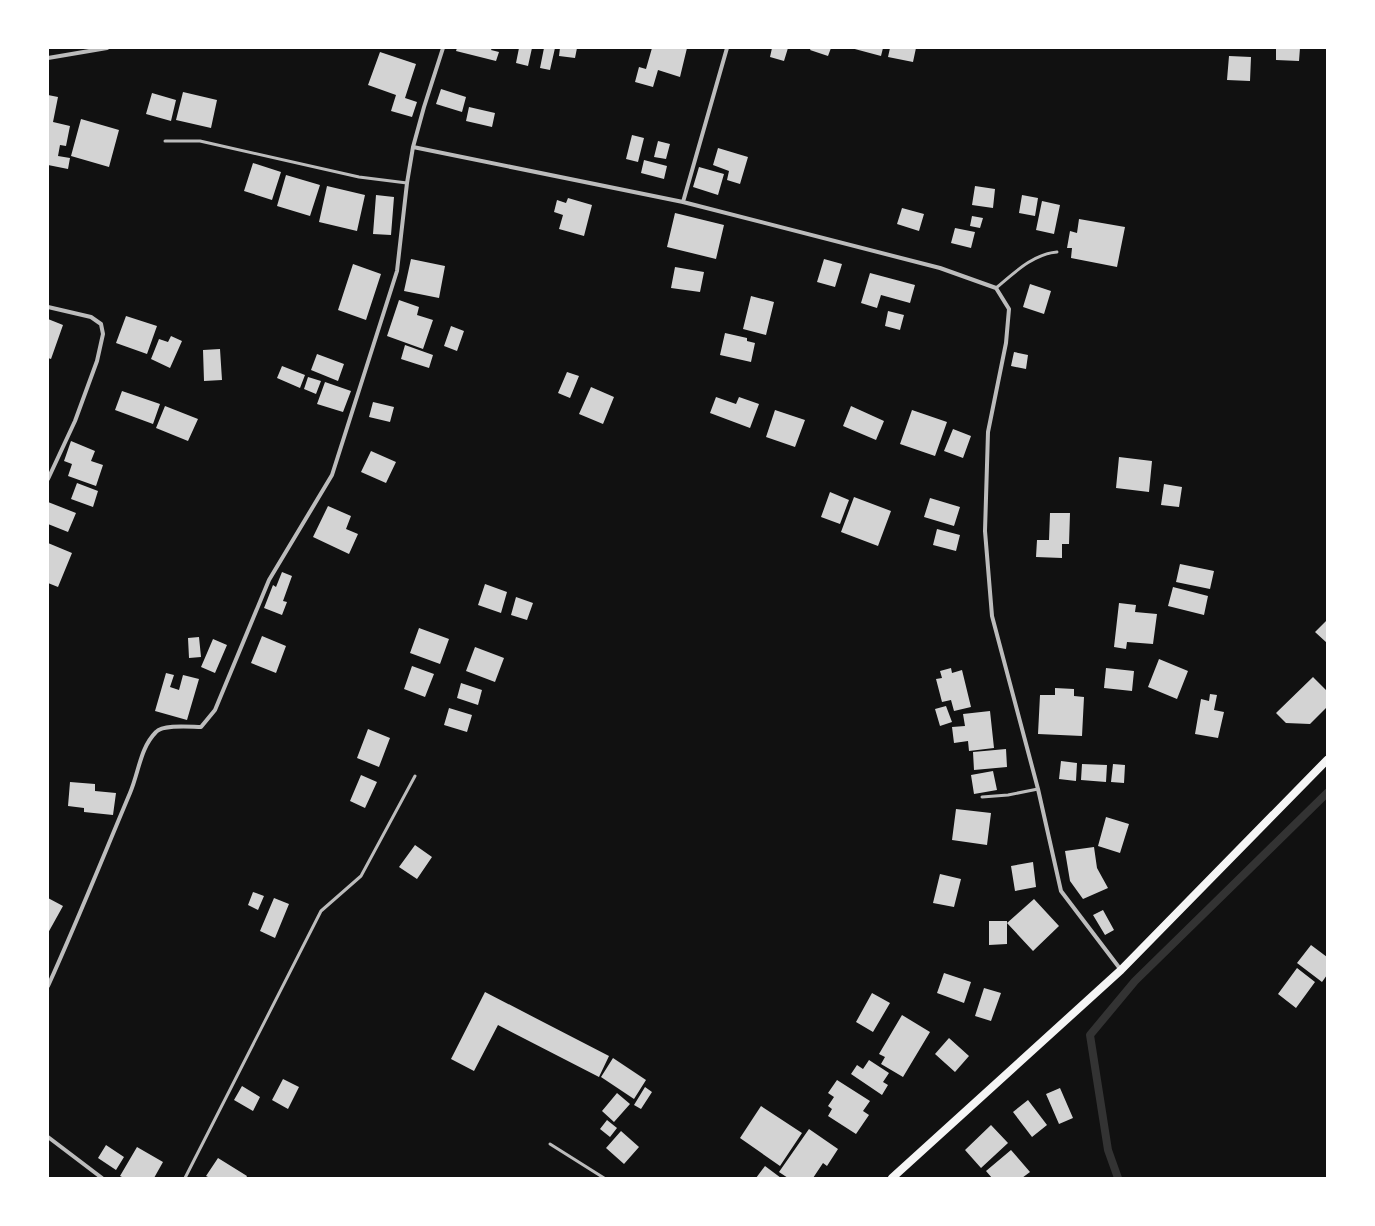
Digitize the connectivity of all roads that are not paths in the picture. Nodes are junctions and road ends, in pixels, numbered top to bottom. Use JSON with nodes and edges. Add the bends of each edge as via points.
{"nodes":[{"id":1,"x":107,"y":48,"type":"edge"},
{"id":2,"x":443,"y":48,"type":"edge"},
{"id":3,"x":727,"y":48,"type":"edge"},
{"id":4,"x":48,"y":58,"type":"edge"},
{"id":5,"x":165,"y":141,"type":"dead end"},
{"id":6,"x":413,"y":147,"type":"junction"},
{"id":7,"x":407,"y":183,"type":"junction"},
{"id":8,"x":683,"y":202,"type":"junction"},
{"id":9,"x":1057,"y":252,"type":"dead end"},
{"id":10,"x":996,"y":288,"type":"junction"},
{"id":11,"x":48,"y":307,"type":"edge"},
{"id":12,"x":48,"y":479,"type":"edge"},
{"id":13,"x":1327,"y":760,"type":"edge"},
{"id":14,"x":415,"y":776,"type":"dead end"},
{"id":15,"x":1038,"y":789,"type":"junction"},
{"id":16,"x":982,"y":797,"type":"dead end"},
{"id":17,"x":1121,"y":970,"type":"junction"},
{"id":18,"x":48,"y":986,"type":"edge"},
{"id":19,"x":48,"y":1137,"type":"edge"},
{"id":20,"x":550,"y":1144,"type":"dead end"},
{"id":21,"x":102,"y":1178,"type":"edge"},
{"id":22,"x":185,"y":1178,"type":"edge"},
{"id":23,"x":604,"y":1178,"type":"edge"},
{"id":24,"x":892,"y":1178,"type":"edge"}],
"edges":[{"from":1,"to":4,"type":"street"},
{"from":2,"to":6,"type":"street"},
{"from":3,"to":8,"type":"street"},
{"from":5,"to":7,"type":"lane","via":[[200,141],[359,177]]},
{"from":6,"to":7,"type":"street"},
{"from":6,"to":8,"type":"street"},
{"from":7,"to":18,"type":"street","via":[[397,271],[332,475],[269,580],[215,710],[201,727],[168,727],[157,730],[144,750],[133,786]]},
{"from":8,"to":10,"type":"street","via":[[940,268]]},
{"from":9,"to":10,"type":"lane","via":[[1046,253],[1032,260]]},
{"from":10,"to":15,"type":"street","via":[[1009,309],[1006,343],[988,432],[985,532],[992,616]]},
{"from":11,"to":12,"type":"street","via":[[91,317],[101,324],[102,334],[97,361],[75,421]]},
{"from":13,"to":17,"type":"main road"},
{"from":14,"to":22,"type":"lane","via":[[362,876],[320,911]]},
{"from":15,"to":16,"type":"lane"},
{"from":15,"to":17,"type":"street","via":[[1061,891]]},
{"from":17,"to":24,"type":"main road"},
{"from":19,"to":21,"type":"street"},
{"from":20,"to":23,"type":"lane"}]}
